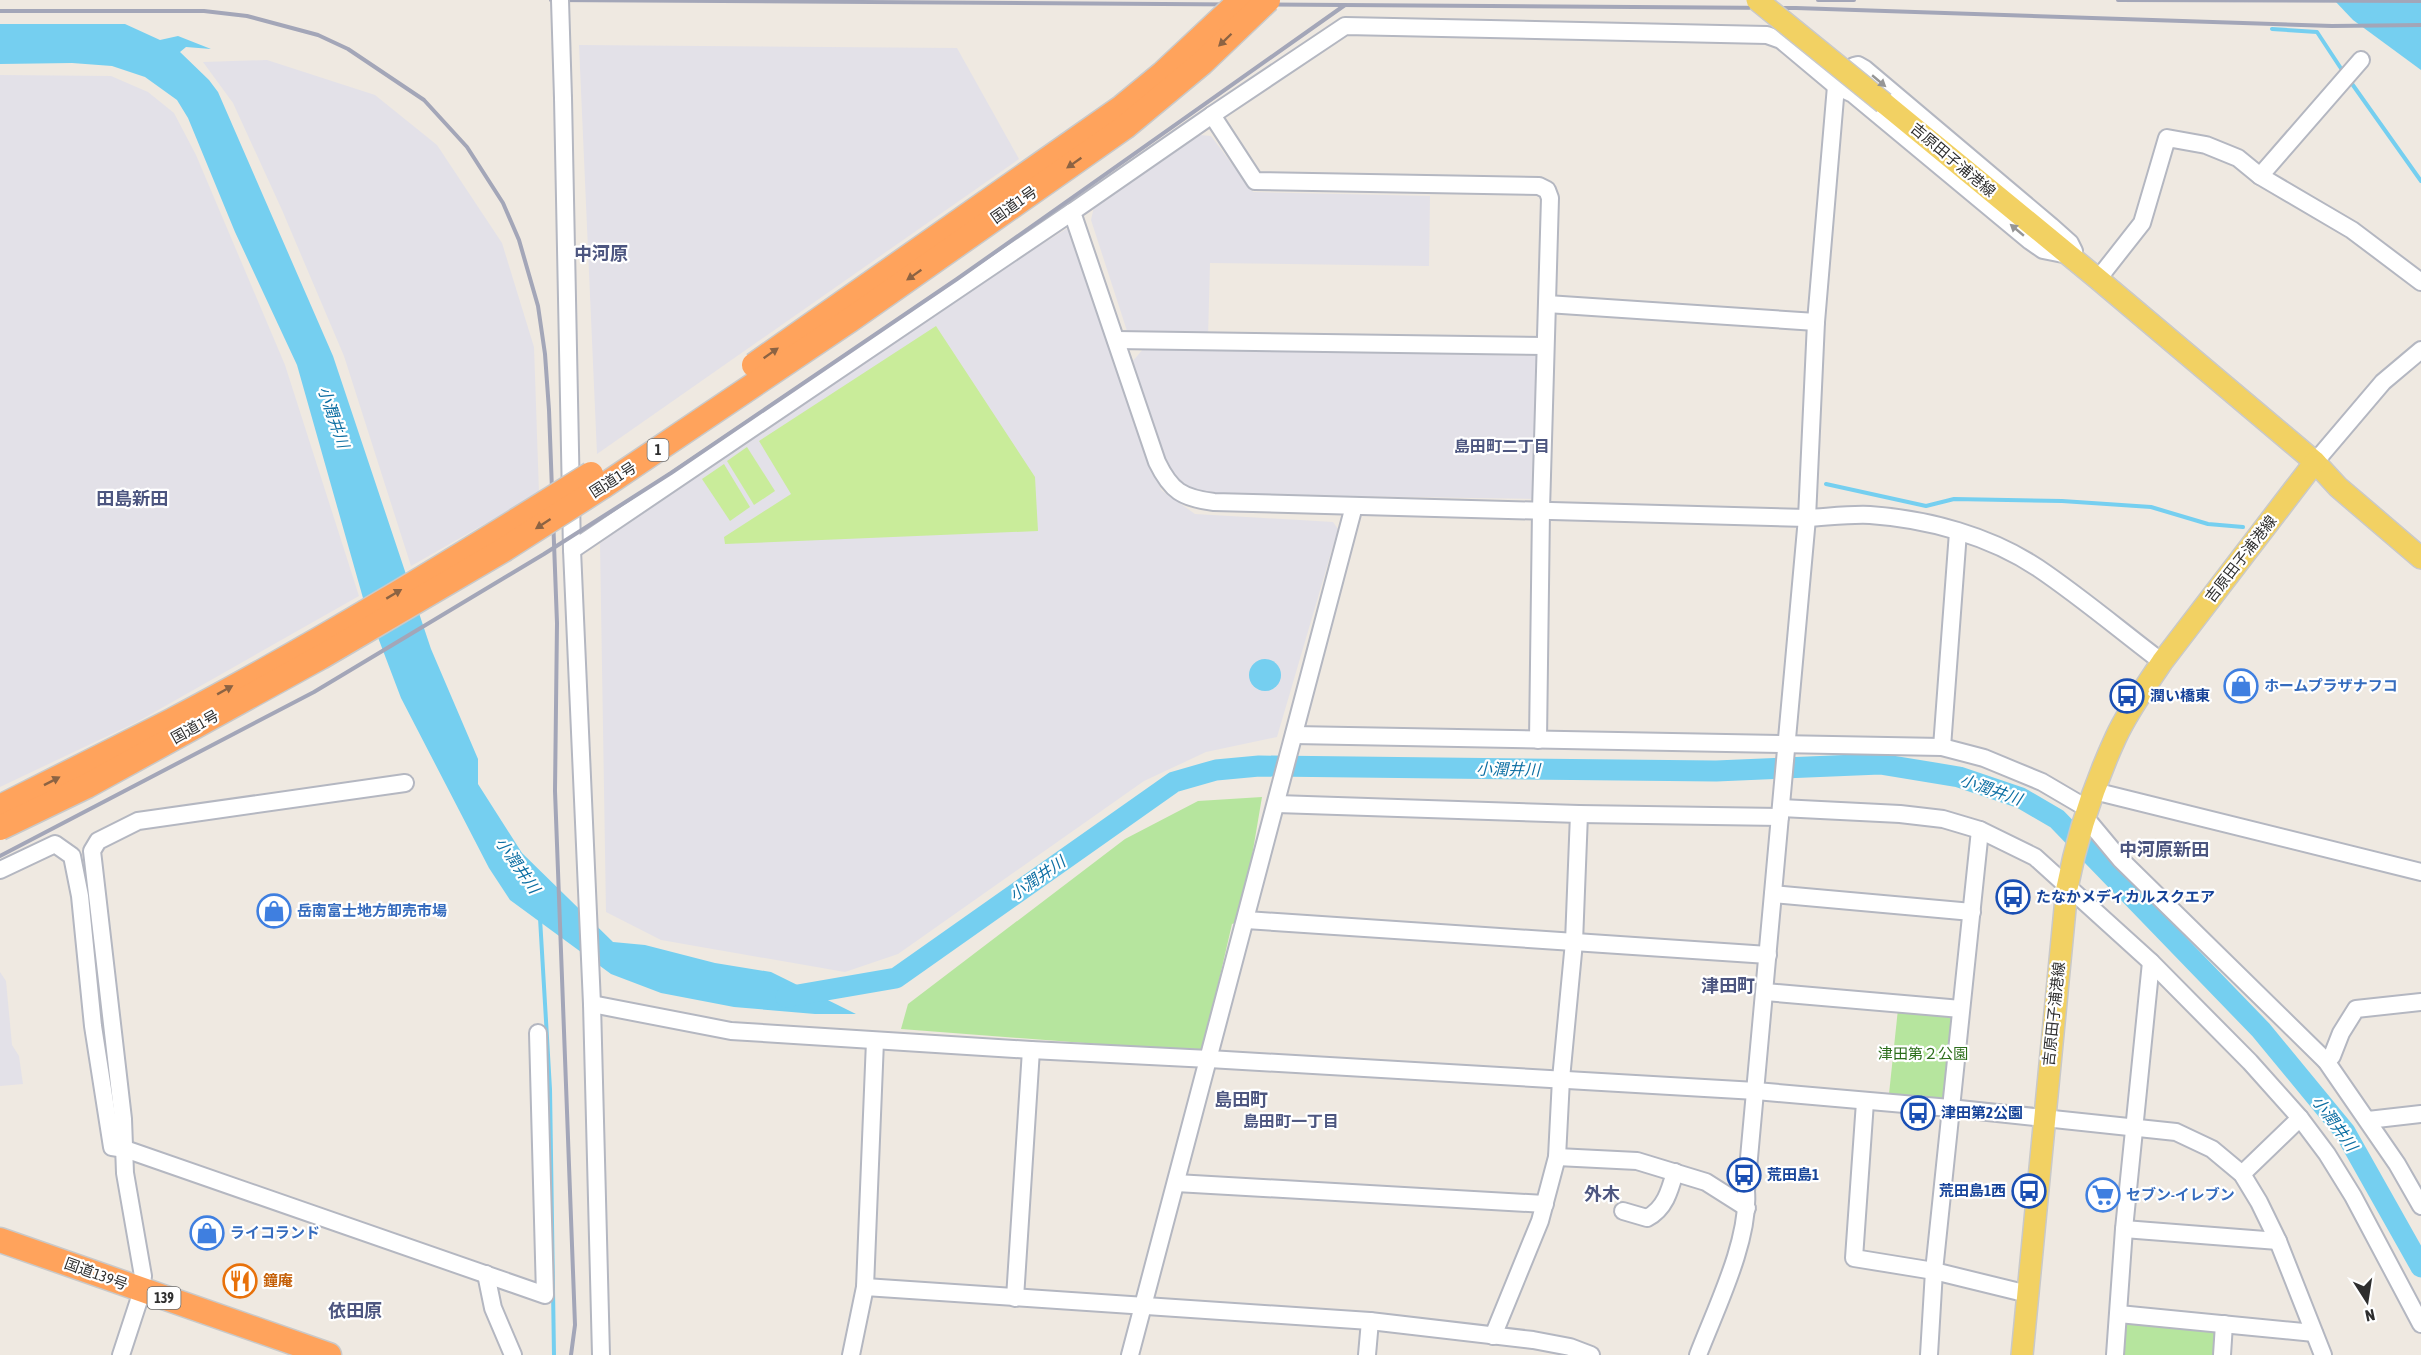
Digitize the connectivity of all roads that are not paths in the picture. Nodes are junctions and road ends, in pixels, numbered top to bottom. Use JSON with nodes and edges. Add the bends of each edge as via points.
{"nodes":[{"id":1,"x":560,"y":0,"type":"edge"},
{"id":2,"x":1241,"y":0,"type":"edge"},
{"id":3,"x":1268,"y":0,"type":"edge"},
{"id":4,"x":1757,"y":0,"type":"edge"},
{"id":5,"x":2361,"y":60,"type":"dead end"},
{"id":6,"x":1836,"y":86,"type":"junction"},
{"id":7,"x":1212,"y":115,"type":"junction"},
{"id":8,"x":2260,"y":176,"type":"junction"},
{"id":9,"x":1072,"y":212,"type":"junction"},
{"id":10,"x":2068,"y":255,"type":"junction"},
{"id":11,"x":2091,"y":274,"type":"junction"},
{"id":12,"x":2421,"y":282,"type":"edge"},
{"id":13,"x":1547,"y":304,"type":"junction"},
{"id":14,"x":1816,"y":322,"type":"junction"},
{"id":15,"x":1116,"y":340,"type":"junction"},
{"id":16,"x":1545,"y":346,"type":"junction"},
{"id":17,"x":2421,"y":350,"type":"edge"},
{"id":18,"x":2315,"y":462,"type":"junction"},
{"id":19,"x":1354,"y":506,"type":"junction"},
{"id":20,"x":1541,"y":510,"type":"junction"},
{"id":21,"x":1807,"y":518,"type":"junction"},
{"id":22,"x":1958,"y":532,"type":"junction"},
{"id":23,"x":2421,"y":541,"type":"edge"},
{"id":24,"x":572,"y":550,"type":"junction"},
{"id":25,"x":2421,"y":558,"type":"edge"},
{"id":26,"x":2162,"y":662,"type":"junction"},
{"id":27,"x":1538,"y":740,"type":"junction"},
{"id":28,"x":1292,"y":741,"type":"junction"},
{"id":29,"x":1787,"y":745,"type":"junction"},
{"id":30,"x":1942,"y":747,"type":"junction"},
{"id":31,"x":405,"y":783,"type":"dead end"},
{"id":32,"x":1277,"y":800,"type":"junction"},
{"id":33,"x":0,"y":807,"type":"edge"},
{"id":34,"x":2087,"y":810,"type":"junction"},
{"id":35,"x":1781,"y":812,"type":"junction"},
{"id":36,"x":1579,"y":814,"type":"junction"},
{"id":37,"x":0,"y":828,"type":"edge"},
{"id":38,"x":1980,"y":830,"type":"junction"},
{"id":39,"x":0,"y":870,"type":"edge"},
{"id":40,"x":2421,"y":872,"type":"edge"},
{"id":41,"x":2068,"y":883,"type":"junction"},
{"id":42,"x":1773,"y":894,"type":"junction"},
{"id":43,"x":1972,"y":912,"type":"junction"},
{"id":44,"x":1246,"y":920,"type":"junction"},
{"id":45,"x":1574,"y":942,"type":"junction"},
{"id":46,"x":1768,"y":956,"type":"junction"},
{"id":47,"x":2151,"y":962,"type":"junction"},
{"id":48,"x":1765,"y":992,"type":"junction"},
{"id":49,"x":2421,"y":1002,"type":"edge"},
{"id":50,"x":592,"y":1004,"type":"junction"},
{"id":51,"x":1961,"y":1009,"type":"junction"},
{"id":52,"x":538,"y":1034,"type":"dead end"},
{"id":53,"x":875,"y":1041,"type":"junction"},
{"id":54,"x":1031,"y":1050,"type":"junction"},
{"id":55,"x":1209,"y":1059,"type":"junction"},
{"id":56,"x":2326,"y":1061,"type":"junction"},
{"id":57,"x":1561,"y":1079,"type":"junction"},
{"id":58,"x":1756,"y":1091,"type":"junction"},
{"id":59,"x":1865,"y":1102,"type":"junction"},
{"id":60,"x":1950,"y":1108,"type":"junction"},
{"id":61,"x":2421,"y":1114,"type":"edge"},
{"id":62,"x":2044,"y":1117,"type":"junction"},
{"id":63,"x":2300,"y":1118,"type":"junction"},
{"id":64,"x":2368,"y":1120,"type":"junction"},
{"id":65,"x":2134,"y":1127,"type":"junction"},
{"id":66,"x":125,"y":1149,"type":"junction"},
{"id":67,"x":1557,"y":1157,"type":"junction"},
{"id":68,"x":1676,"y":1172,"type":"junction"},
{"id":69,"x":2242,"y":1174,"type":"junction"},
{"id":70,"x":1176,"y":1183,"type":"junction"},
{"id":71,"x":1545,"y":1204,"type":"junction"},
{"id":72,"x":2421,"y":1206,"type":"edge"},
{"id":73,"x":1747,"y":1208,"type":"junction"},
{"id":74,"x":1623,"y":1210,"type":"dead end"},
{"id":75,"x":2124,"y":1229,"type":"junction"},
{"id":76,"x":0,"y":1240,"type":"edge"},
{"id":77,"x":2278,"y":1241,"type":"junction"},
{"id":78,"x":1934,"y":1271,"type":"junction"},
{"id":79,"x":486,"y":1274,"type":"junction"},
{"id":80,"x":865,"y":1287,"type":"junction"},
{"id":81,"x":141,"y":1290,"type":"junction"},
{"id":82,"x":2028,"y":1294,"type":"junction"},
{"id":83,"x":1015,"y":1298,"type":"junction"},
{"id":84,"x":1144,"y":1305,"type":"junction"},
{"id":85,"x":2119,"y":1314,"type":"junction"},
{"id":86,"x":1370,"y":1321,"type":"junction"},
{"id":87,"x":2224,"y":1324,"type":"junction"},
{"id":88,"x":2421,"y":1324,"type":"edge"},
{"id":89,"x":2314,"y":1333,"type":"junction"},
{"id":90,"x":1493,"y":1336,"type":"junction"},
{"id":91,"x":121,"y":1355,"type":"edge"},
{"id":92,"x":328,"y":1355,"type":"edge"},
{"id":93,"x":513,"y":1355,"type":"edge"},
{"id":94,"x":601,"y":1355,"type":"edge"},
{"id":95,"x":851,"y":1355,"type":"edge"},
{"id":96,"x":1130,"y":1355,"type":"edge"},
{"id":97,"x":1367,"y":1355,"type":"edge"},
{"id":98,"x":1591,"y":1355,"type":"edge"},
{"id":99,"x":1698,"y":1355,"type":"edge"},
{"id":100,"x":1929,"y":1355,"type":"edge"},
{"id":101,"x":2022,"y":1355,"type":"edge"},
{"id":102,"x":2115,"y":1355,"type":"edge"},
{"id":103,"x":2222,"y":1355,"type":"edge"},
{"id":104,"x":2323,"y":1355,"type":"edge"}],
"edges":[{"from":1,"to":24,"type":"street","bridge":true},
{"from":33,"to":2,"type":"highway","name":"国道1号","number":"1","one_way":true,"bridge":true,"via":[[172,720],[320,637],[591,474],[698,404],[1122,107],[1170,68]]},
{"from":3,"to":37,"type":"highway","name":"国道1号","number":"1","one_way":true,"bridge":true,"via":[[1202,63],[1125,127],[602,487],[321,657],[97,780]]},
{"from":4,"to":10,"type":"main road","name":"吉原田子浦港線","bridge":true},
{"from":5,"to":8,"type":"street"},
{"from":6,"to":7,"type":"street","via":[[1780,40],[1767,35],[1345,26]]},
{"from":10,"to":6,"type":"street","one_way":true,"via":[[2043,250],[2030,241],[1853,94]]},
{"from":6,"to":11,"type":"street","one_way":true,"via":[[1854,66],[1865,69],[2070,243]]},
{"from":6,"to":14,"type":"street"},
{"from":7,"to":9,"type":"street"},
{"from":7,"to":13,"type":"street","via":[[1255,181],[1539,186],[1547,190]]},
{"from":8,"to":11,"type":"street","via":[[2238,158],[2206,145],[2168,138],[2142,223]]},
{"from":8,"to":12,"type":"street","via":[[2352,230]]},
{"from":9,"to":15,"type":"street"},
{"from":9,"to":24,"type":"street"},
{"from":10,"to":11,"type":"main road","name":"吉原田子浦港線"},
{"from":11,"to":18,"type":"main road","name":"吉原田子浦港線"},
{"from":13,"to":14,"type":"street"},
{"from":13,"to":16,"type":"street"},
{"from":14,"to":21,"type":"street"},
{"from":15,"to":16,"type":"street"},
{"from":15,"to":19,"type":"street","via":[[1157,462],[1176,491],[1191,499],[1214,502]]},
{"from":16,"to":20,"type":"street"},
{"from":17,"to":18,"type":"street","via":[[2383,382]]},
{"from":18,"to":23,"type":"main road","via":[[2344,479]]},
{"from":18,"to":25,"type":"main road","via":[[2338,487]]},
{"from":18,"to":26,"type":"main road","name":"吉原田子浦港線"},
{"from":19,"to":20,"type":"street"},
{"from":19,"to":28,"type":"street"},
{"from":20,"to":21,"type":"street"},
{"from":20,"to":27,"type":"street"},
{"from":21,"to":22,"type":"street","via":[[1868,515],[1909,519]]},
{"from":21,"to":29,"type":"street"},
{"from":22,"to":26,"type":"street","via":[[2038,568]]},
{"from":22,"to":30,"type":"street"},
{"from":24,"to":50,"type":"street"},
{"from":26,"to":34,"type":"main road","name":"吉原田子浦港線","via":[[2116,735]]},
{"from":27,"to":28,"type":"street"},
{"from":27,"to":29,"type":"street"},
{"from":28,"to":32,"type":"street"},
{"from":29,"to":30,"type":"street"},
{"from":29,"to":35,"type":"street"},
{"from":30,"to":34,"type":"street","via":[[1984,758],[2043,782]]},
{"from":31,"to":66,"type":"street","via":[[138,821],[98,842],[92,851],[92,861]]},
{"from":32,"to":36,"type":"street"},
{"from":32,"to":44,"type":"street"},
{"from":34,"to":40,"type":"street"},
{"from":34,"to":41,"type":"main road","name":"吉原田子浦港線"},
{"from":34,"to":56,"type":"street","via":[[2120,858]]},
{"from":35,"to":36,"type":"street"},
{"from":35,"to":38,"type":"street","via":[[1900,814],[1943,819]]},
{"from":35,"to":42,"type":"street"},
{"from":36,"to":45,"type":"street"},
{"from":38,"to":41,"type":"street","via":[[2035,857]]},
{"from":38,"to":43,"type":"street"},
{"from":39,"to":66,"type":"street","via":[[55,844],[72,856],[112,1147]]},
{"from":41,"to":47,"type":"street"},
{"from":41,"to":62,"type":"main road","name":"吉原田子浦港線"},
{"from":42,"to":43,"type":"street"},
{"from":42,"to":46,"type":"street"},
{"from":43,"to":51,"type":"street"},
{"from":44,"to":45,"type":"street"},
{"from":44,"to":55,"type":"street"},
{"from":45,"to":46,"type":"street"},
{"from":45,"to":57,"type":"street"},
{"from":46,"to":48,"type":"street"},
{"from":47,"to":63,"type":"street"},
{"from":47,"to":65,"type":"street"},
{"from":48,"to":51,"type":"street"},
{"from":48,"to":58,"type":"street"},
{"from":49,"to":56,"type":"street","via":[[2356,1009]]},
{"from":50,"to":53,"type":"street","via":[[731,1031]]},
{"from":50,"to":94,"type":"street"},
{"from":51,"to":60,"type":"street"},
{"from":52,"to":79,"type":"street","via":[[545,1295]]},
{"from":53,"to":54,"type":"street"},
{"from":53,"to":80,"type":"street"},
{"from":54,"to":55,"type":"street"},
{"from":54,"to":83,"type":"street"},
{"from":55,"to":57,"type":"street"},
{"from":55,"to":70,"type":"street"},
{"from":56,"to":64,"type":"street"},
{"from":57,"to":58,"type":"street"},
{"from":57,"to":67,"type":"street"},
{"from":58,"to":59,"type":"street"},
{"from":58,"to":73,"type":"street"},
{"from":59,"to":60,"type":"street"},
{"from":59,"to":78,"type":"street","via":[[1854,1258]]},
{"from":60,"to":62,"type":"street"},
{"from":60,"to":78,"type":"street"},
{"from":61,"to":64,"type":"street"},
{"from":62,"to":65,"type":"street"},
{"from":62,"to":82,"type":"main road","name":"吉原田子浦港線"},
{"from":63,"to":69,"type":"street"},
{"from":63,"to":88,"type":"street","via":[[2353,1196]]},
{"from":64,"to":72,"type":"street"},
{"from":65,"to":69,"type":"street","via":[[2176,1132],[2212,1149]]},
{"from":65,"to":75,"type":"street"},
{"from":66,"to":79,"type":"street"},
{"from":66,"to":81,"type":"street","via":[[125,1173],[141,1261]]},
{"from":67,"to":68,"type":"street","via":[[1637,1161]]},
{"from":67,"to":71,"type":"street"},
{"from":68,"to":73,"type":"street","via":[[1706,1182]]},
{"from":68,"to":74,"type":"street","via":[[1662,1206],[1654,1215],[1647,1218]]},
{"from":69,"to":77,"type":"street"},
{"from":70,"to":71,"type":"street"},
{"from":70,"to":84,"type":"street"},
{"from":71,"to":90,"type":"street"},
{"from":73,"to":99,"type":"street","via":[[1739,1246]]},
{"from":75,"to":77,"type":"street"},
{"from":75,"to":85,"type":"street"},
{"from":76,"to":81,"type":"highway","name":"国道139号","number":"139"},
{"from":77,"to":89,"type":"street"},
{"from":78,"to":82,"type":"street"},
{"from":78,"to":100,"type":"street"},
{"from":79,"to":93,"type":"street","via":[[493,1308]]},
{"from":80,"to":83,"type":"street"},
{"from":80,"to":95,"type":"street"},
{"from":81,"to":91,"type":"street"},
{"from":81,"to":92,"type":"highway","name":"国道139号","number":"139"},
{"from":82,"to":101,"type":"main road","name":"吉原田子浦港線"},
{"from":83,"to":84,"type":"street"},
{"from":84,"to":86,"type":"street"},
{"from":84,"to":96,"type":"street"},
{"from":85,"to":87,"type":"street"},
{"from":85,"to":102,"type":"street"},
{"from":86,"to":90,"type":"street"},
{"from":86,"to":97,"type":"street"},
{"from":87,"to":89,"type":"street"},
{"from":87,"to":103,"type":"street"},
{"from":89,"to":104,"type":"street"},
{"from":90,"to":98,"type":"street","via":[[1570,1347]]}]}
